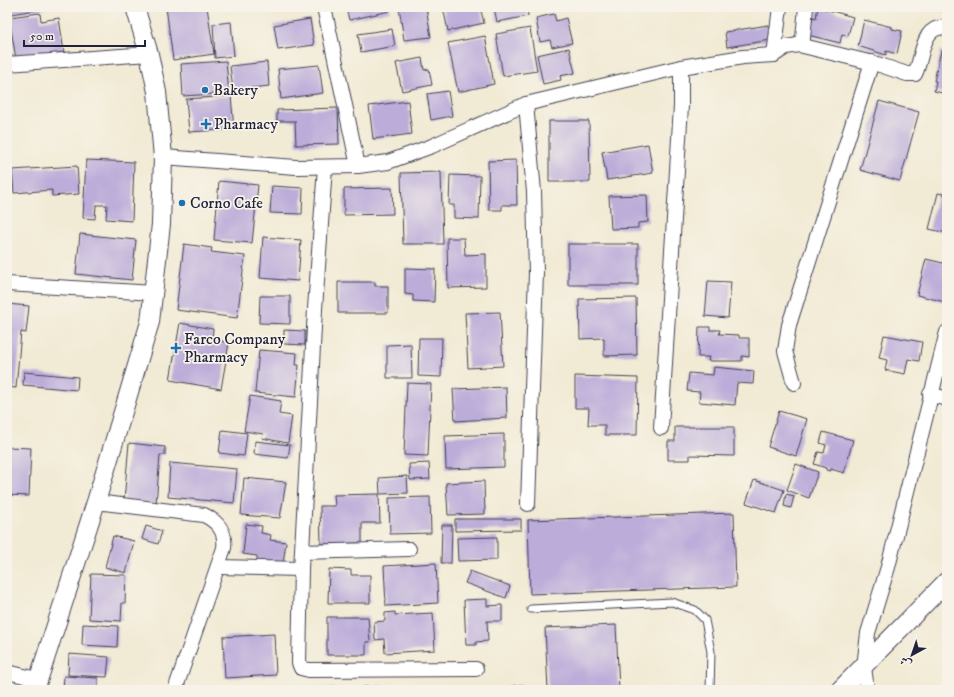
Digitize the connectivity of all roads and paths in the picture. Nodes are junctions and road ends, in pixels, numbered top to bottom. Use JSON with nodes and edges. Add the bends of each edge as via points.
{"nodes":[{"id":1,"x":135,"y":7,"type":"edge"},
{"id":2,"x":324,"y":7,"type":"edge"},
{"id":3,"x":780,"y":7,"type":"edge"},
{"id":4,"x":806,"y":7,"type":"edge"},
{"id":5,"x":947,"y":28,"type":"edge"},
{"id":6,"x":800,"y":45,"type":"junction"},
{"id":7,"x":149,"y":54,"type":"junction"},
{"id":8,"x":774,"y":55,"type":"junction"},
{"id":9,"x":872,"y":62,"type":"junction"},
{"id":10,"x":7,"y":64,"type":"edge"},
{"id":11,"x":681,"y":67,"type":"junction"},
{"id":12,"x":526,"y":104,"type":"junction"},
{"id":13,"x":163,"y":157,"type":"junction"},
{"id":14,"x":358,"y":166,"type":"junction"},
{"id":15,"x":325,"y":167,"type":"junction"},
{"id":16,"x":7,"y":284,"type":"edge"},
{"id":17,"x":154,"y":293,"type":"junction"},
{"id":18,"x":947,"y":332,"type":"edge"},
{"id":19,"x":794,"y":383,"type":"dead end"},
{"id":20,"x":930,"y":394,"type":"junction"},
{"id":21,"x":947,"y":398,"type":"edge"},
{"id":22,"x":661,"y":428,"type":"dead end"},
{"id":23,"x":96,"y":502,"type":"junction"},
{"id":24,"x":528,"y":504,"type":"dead end"},
{"id":25,"x":409,"y":549,"type":"dead end"},
{"id":26,"x":302,"y":552,"type":"junction"},
{"id":27,"x":219,"y":567,"type":"junction"},
{"id":28,"x":301,"y":569,"type":"junction"},
{"id":29,"x":947,"y":581,"type":"edge"},
{"id":30,"x":531,"y":609,"type":"dead end"},
{"id":31,"x":864,"y":667,"type":"junction"},
{"id":32,"x":476,"y":669,"type":"dead end"},
{"id":33,"x":7,"y":672,"type":"edge"},
{"id":34,"x":36,"y":684,"type":"edge"},
{"id":35,"x":176,"y":690,"type":"edge"},
{"id":36,"x":710,"y":690,"type":"edge"},
{"id":37,"x":840,"y":690,"type":"edge"},
{"id":38,"x":867,"y":690,"type":"edge"}],
"edges":[{"from":1,"to":7,"type":"street"},
{"from":2,"to":14,"type":"street"},
{"from":3,"to":8,"type":"street"},
{"from":4,"to":6,"type":"street"},
{"from":5,"to":9,"type":"street","via":[[931,32],[924,43],[920,66],[915,74],[907,74]]},
{"from":6,"to":8,"type":"street","via":[[786,47]]},
{"from":6,"to":9,"type":"street"},
{"from":7,"to":10,"type":"street"},
{"from":7,"to":13,"type":"street","via":[[157,92]]},
{"from":8,"to":11,"type":"street"},
{"from":9,"to":19,"type":"street","via":[[789,325],[785,351]]},
{"from":11,"to":12,"type":"street"},
{"from":11,"to":22,"type":"street","via":[[681,106]]},
{"from":12,"to":14,"type":"street","via":[[432,146],[388,162]]},
{"from":12,"to":24,"type":"street","via":[[534,192],[536,273]]},
{"from":13,"to":15,"type":"street"},
{"from":13,"to":17,"type":"street","via":[[161,224]]},
{"from":14,"to":15,"type":"street"},
{"from":15,"to":26,"type":"street"},
{"from":16,"to":17,"type":"street"},
{"from":17,"to":23,"type":"street","via":[[150,322]]},
{"from":18,"to":20,"type":"street"},
{"from":20,"to":21,"type":"street"},
{"from":20,"to":31,"type":"street","via":[[888,566],[868,634]]},
{"from":23,"to":27,"type":"street","via":[[204,515],[212,519],[222,531],[225,542]]},
{"from":23,"to":34,"type":"street"},
{"from":25,"to":26,"type":"street"},
{"from":26,"to":28,"type":"street"},
{"from":27,"to":28,"type":"street"},
{"from":27,"to":35,"type":"street"},
{"from":28,"to":32,"type":"street","via":[[299,663],[302,668]]},
{"from":29,"to":31,"type":"street"},
{"from":30,"to":36,"type":"lane","via":[[672,602],[695,610],[705,620],[710,652]]},
{"from":31,"to":37,"type":"street"},
{"from":31,"to":38,"type":"street"},
{"from":33,"to":34,"type":"street"}]}
